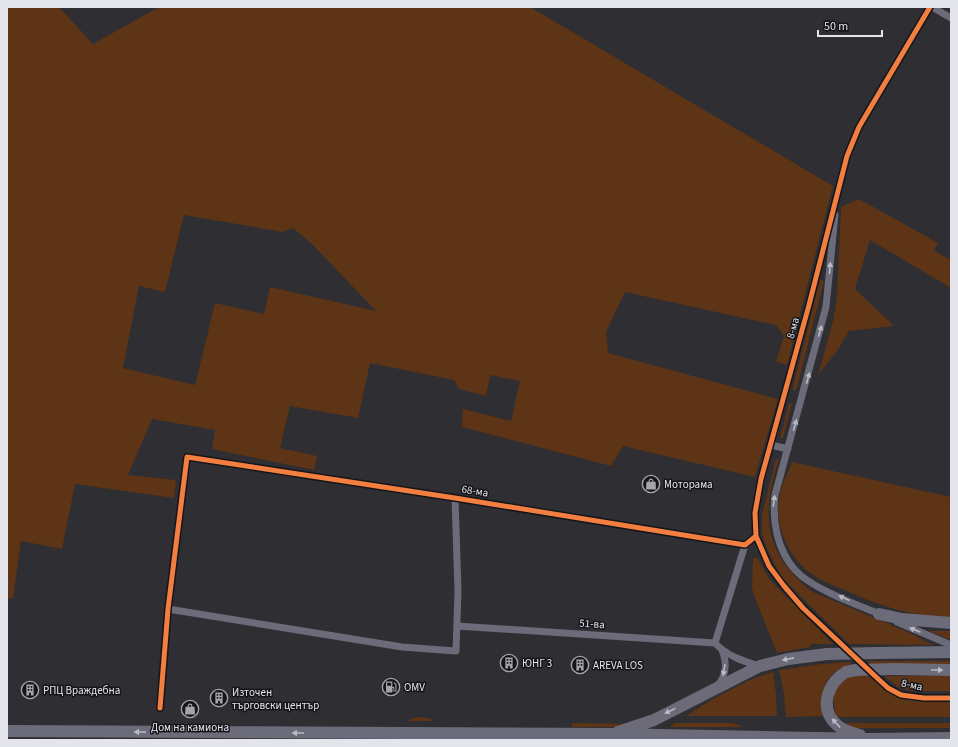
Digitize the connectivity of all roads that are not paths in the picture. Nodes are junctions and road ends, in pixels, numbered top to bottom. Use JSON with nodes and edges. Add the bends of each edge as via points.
{"nodes":[{"id":1,"x":931,"y":7,"type":"edge"},
{"id":2,"x":951,"y":18,"type":"edge"},
{"id":3,"x":837,"y":189,"type":"junction"},
{"id":4,"x":771,"y":445,"type":"junction"},
{"id":5,"x":788,"y":449,"type":"junction"},
{"id":6,"x":455,"y":498,"type":"junction"},
{"id":7,"x":756,"y":536,"type":"junction"},
{"id":8,"x":745,"y":545,"type":"junction"},
{"id":9,"x":168,"y":609,"type":"junction"},
{"id":10,"x":879,"y":614,"type":"junction"},
{"id":11,"x":951,"y":623,"type":"edge"},
{"id":12,"x":457,"y":626,"type":"junction"},
{"id":13,"x":716,"y":643,"type":"junction"},
{"id":14,"x":842,"y":644,"type":"dead end"},
{"id":15,"x":951,"y":645,"type":"edge"},
{"id":16,"x":722,"y":650,"type":"junction"},
{"id":17,"x":951,"y":652,"type":"edge"},
{"id":18,"x":760,"y":666,"type":"junction"},
{"id":19,"x":951,"y":670,"type":"edge"},
{"id":20,"x":875,"y":676,"type":"tunnel mouth"},
{"id":21,"x":715,"y":689,"type":"junction"},
{"id":22,"x":951,"y":698,"type":"edge"},
{"id":23,"x":160,"y":708,"type":"dead end"},
{"id":24,"x":7,"y":731,"type":"edge"},
{"id":25,"x":610,"y":734,"type":"junction"},
{"id":26,"x":951,"y":738,"type":"edge"},
{"id":27,"x":871,"y":739,"type":"junction"}],
"edges":[{"from":1,"to":2,"type":"street"},
{"from":1,"to":3,"type":"street","name":"8-ма","via":[[859,127]]},
{"from":3,"to":4,"type":"street","name":"8-ма"},
{"from":5,"to":3,"type":"street","name":"8-ма","one_way":true,"via":[[826,307]]},
{"from":4,"to":5,"type":"street"},
{"from":4,"to":7,"type":"street","name":"8-ма","via":[[754,513]]},
{"from":10,"to":5,"type":"street","name":"8-ма","one_way":true,"via":[[808,581],[795,570],[788,559],[779,541],[773,509]]},
{"from":6,"to":8,"type":"street","name":"68-ма"},
{"from":6,"to":9,"type":"street","name":"68-ма","via":[[187,457]]},
{"from":6,"to":12,"type":"street"},
{"from":7,"to":8,"type":"street"},
{"from":7,"to":14,"type":"street","name":"8-ма","via":[[769,566],[784,586],[803,608]]},
{"from":8,"to":13,"type":"street"},
{"from":9,"to":12,"type":"street","via":[[402,647],[456,651]]},
{"from":9,"to":23,"type":"street"},
{"from":10,"to":11,"type":"main road","via":[[908,620]]},
{"from":15,"to":10,"type":"street","name":"8-ма","one_way":true},
{"from":12,"to":13,"type":"street","name":"51-ва"},
{"from":13,"to":16,"type":"street"},
{"from":16,"to":18,"type":"street","via":[[740,660]]},
{"from":16,"to":21,"type":"street","one_way":true,"via":[[726,660],[726,671]]},
{"from":17,"to":18,"type":"main road","one_way":true,"bridge":true,"via":[[827,654]]},
{"from":18,"to":21,"type":"main road"},
{"from":27,"to":19,"type":"main road","one_way":true,"bridge":true,"via":[[848,731],[833,721],[827,703],[828,694],[840,676],[856,670]]},
{"from":20,"to":22,"type":"street","name":"8-ма","via":[[888,688],[901,695]]},
{"from":21,"to":25,"type":"main road","one_way":true,"via":[[654,720]]},
{"from":25,"to":24,"type":"main road","one_way":true},
{"from":25,"to":27,"type":"main road"},
{"from":26,"to":27,"type":"main road"}]}
